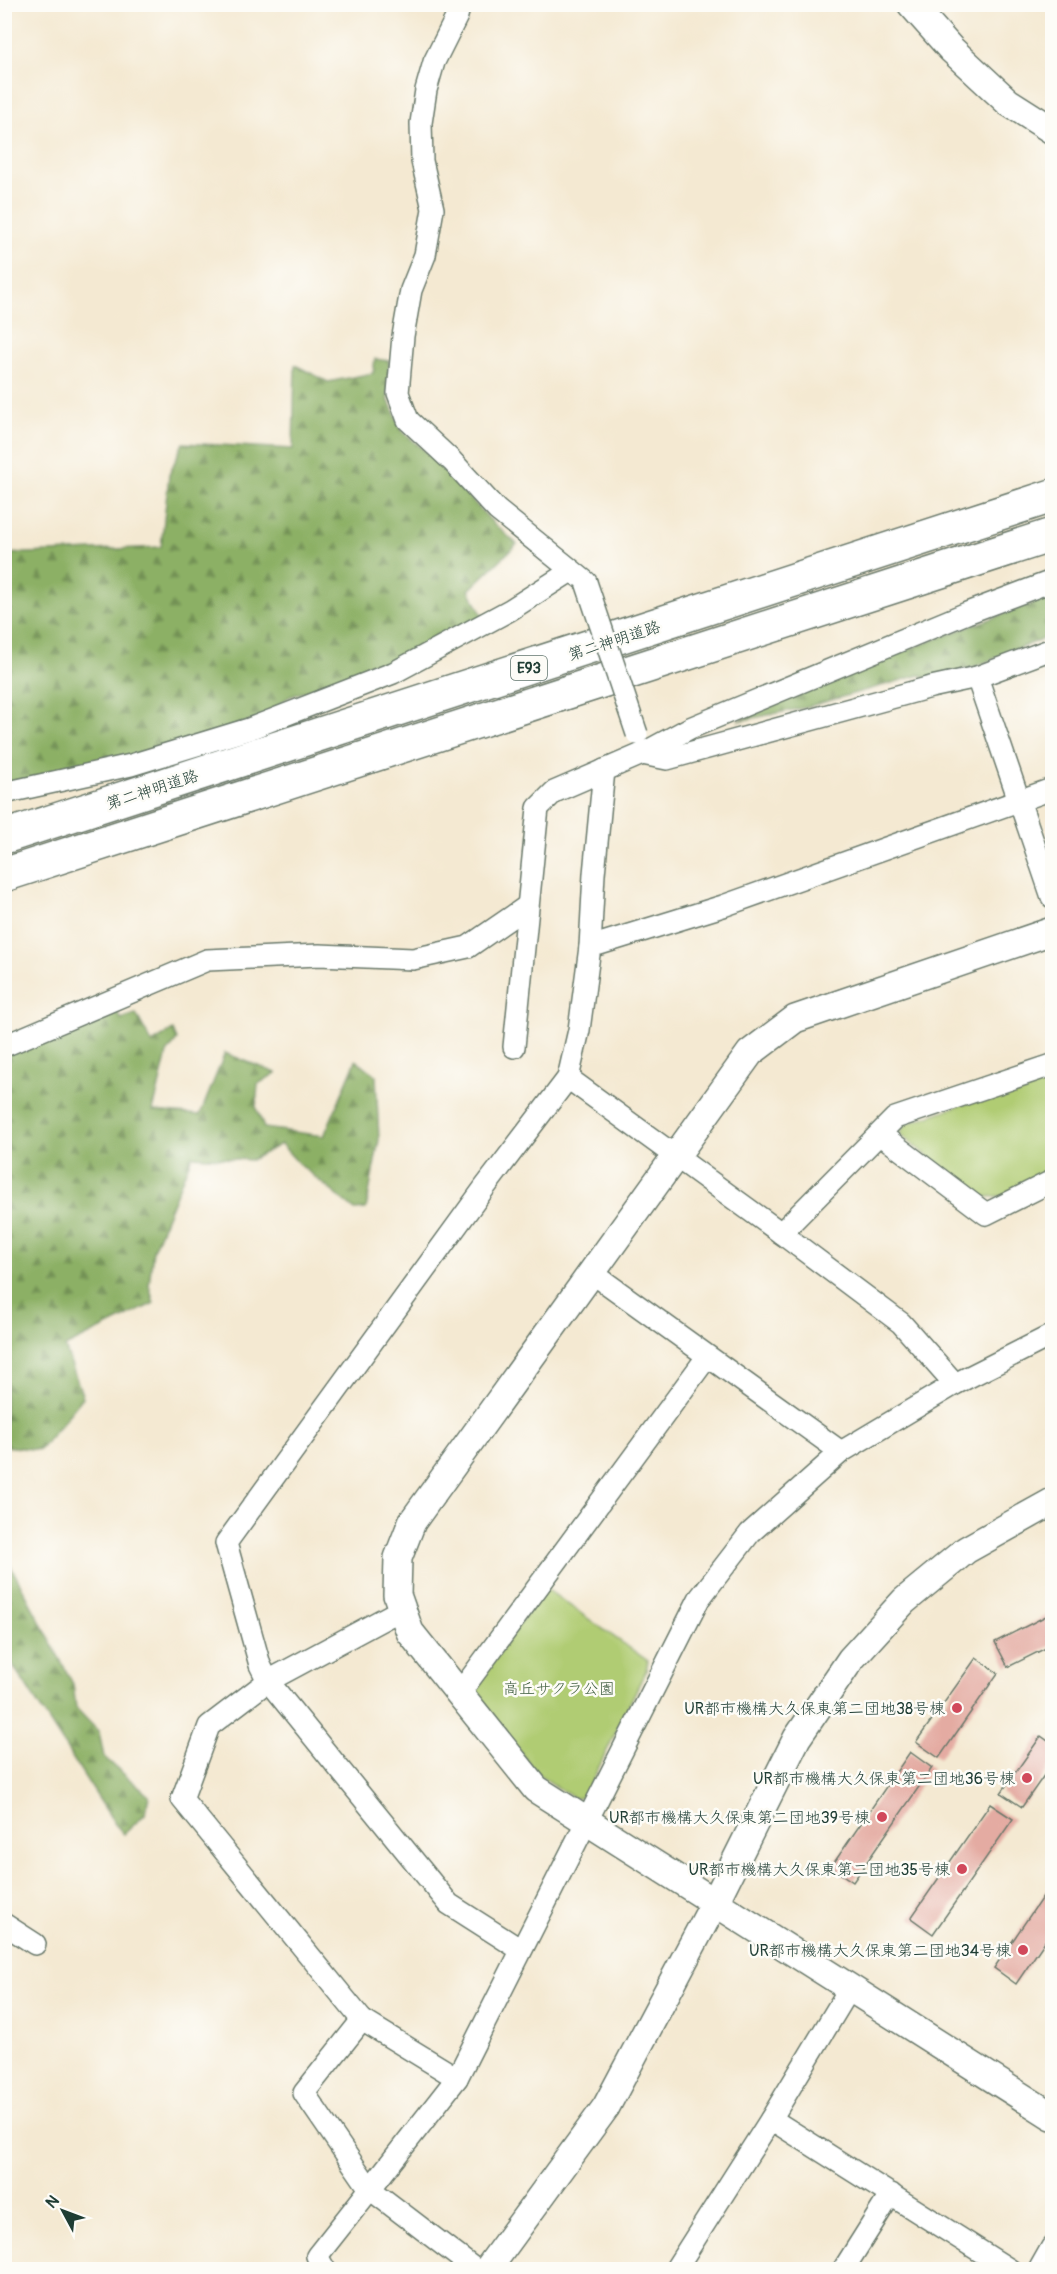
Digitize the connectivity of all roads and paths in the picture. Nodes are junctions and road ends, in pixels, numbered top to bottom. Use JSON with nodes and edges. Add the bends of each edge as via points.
{"nodes":[{"id":1,"x":460,"y":4,"type":"edge"},
{"id":2,"x":911,"y":4,"type":"edge"},
{"id":3,"x":1053,"y":130,"type":"edge"},
{"id":4,"x":1053,"y":496,"type":"edge"},
{"id":5,"x":1053,"y":535,"type":"edge"},
{"id":6,"x":578,"y":576,"type":"junction"},
{"id":7,"x":1053,"y":581,"type":"edge"},
{"id":8,"x":1053,"y":650,"type":"edge"},
{"id":9,"x":976,"y":677,"type":"junction"},
{"id":10,"x":639,"y":744,"type":"junction"},
{"id":11,"x":604,"y":770,"type":"junction"},
{"id":12,"x":1053,"y":789,"type":"edge"},
{"id":13,"x":4,"y":793,"type":"edge"},
{"id":14,"x":1018,"y":801,"type":"junction"},
{"id":15,"x":4,"y":837,"type":"edge"},
{"id":16,"x":4,"y":875,"type":"edge"},
{"id":17,"x":1053,"y":897,"type":"edge"},
{"id":18,"x":526,"y":907,"type":"junction"},
{"id":19,"x":1053,"y":931,"type":"edge"},
{"id":20,"x":590,"y":947,"type":"junction"},
{"id":21,"x":4,"y":1046,"type":"edge"},
{"id":22,"x":514,"y":1047,"type":"dead end"},
{"id":23,"x":1053,"y":1065,"type":"edge"},
{"id":24,"x":568,"y":1078,"type":"junction"},
{"id":25,"x":880,"y":1134,"type":"junction"},
{"id":26,"x":675,"y":1157,"type":"junction"},
{"id":27,"x":1053,"y":1182,"type":"edge"},
{"id":28,"x":781,"y":1233,"type":"junction"},
{"id":29,"x":591,"y":1272,"type":"junction"},
{"id":30,"x":1053,"y":1335,"type":"edge"},
{"id":31,"x":707,"y":1357,"type":"junction"},
{"id":32,"x":955,"y":1384,"type":"junction"},
{"id":33,"x":841,"y":1452,"type":"junction"},
{"id":34,"x":1053,"y":1502,"type":"edge"},
{"id":35,"x":402,"y":1609,"type":"junction"},
{"id":36,"x":267,"y":1681,"type":"junction"},
{"id":37,"x":459,"y":1694,"type":"junction"},
{"id":38,"x":587,"y":1821,"type":"junction"},
{"id":39,"x":715,"y":1902,"type":"junction"},
{"id":40,"x":4,"y":1924,"type":"edge"},
{"id":41,"x":34,"y":1944,"type":"dead end"},
{"id":42,"x":521,"y":1950,"type":"junction"},
{"id":43,"x":850,"y":1988,"type":"junction"},
{"id":44,"x":362,"y":2020,"type":"junction"},
{"id":45,"x":457,"y":2078,"type":"junction"},
{"id":46,"x":1053,"y":2116,"type":"edge"},
{"id":47,"x":771,"y":2119,"type":"junction"},
{"id":48,"x":370,"y":2189,"type":"junction"},
{"id":49,"x":891,"y":2194,"type":"junction"},
{"id":50,"x":1053,"y":2247,"type":"edge"},
{"id":51,"x":325,"y":2270,"type":"edge"},
{"id":52,"x":476,"y":2270,"type":"edge"},
{"id":53,"x":487,"y":2270,"type":"edge"},
{"id":54,"x":675,"y":2270,"type":"edge"},
{"id":55,"x":843,"y":2270,"type":"edge"},
{"id":56,"x":1010,"y":2270,"type":"edge"},
{"id":57,"x":1039,"y":2270,"type":"edge"}],
"edges":[{"from":1,"to":6,"type":"street","via":[[426,90],[421,123],[422,161],[433,209],[425,255],[411,290],[398,393],[408,420],[452,460],[497,510]]},
{"from":2,"to":3,"type":"street","via":[[951,49],[1008,102]]},
{"from":4,"to":15,"type":"highway","name":"第二神明道路","number":"E93"},
{"from":5,"to":16,"type":"highway","number":"E93"},
{"from":6,"to":10,"type":"street","bridge":true},
{"from":6,"to":13,"type":"street","via":[[393,673],[249,729],[131,765]]},
{"from":7,"to":10,"type":"street","via":[[690,728]]},
{"from":8,"to":9,"type":"street"},
{"from":9,"to":10,"type":"street","via":[[667,759]]},
{"from":9,"to":14,"type":"street"},
{"from":10,"to":11,"type":"street"},
{"from":11,"to":18,"type":"street","via":[[554,792],[538,808]]},
{"from":11,"to":20,"type":"street"},
{"from":12,"to":14,"type":"street"},
{"from":14,"to":17,"type":"street"},
{"from":14,"to":20,"type":"street","via":[[723,906]]},
{"from":18,"to":21,"type":"street","via":[[468,947],[413,959],[319,955],[207,960]]},
{"from":18,"to":22,"type":"street"},
{"from":19,"to":26,"type":"street","via":[[795,1019],[750,1053]]},
{"from":20,"to":24,"type":"street"},
{"from":23,"to":25,"type":"street","via":[[895,1118]]},
{"from":24,"to":26,"type":"street"},
{"from":24,"to":36,"type":"street","via":[[484,1187],[226,1543]]},
{"from":25,"to":27,"type":"street","via":[[986,1214]]},
{"from":25,"to":28,"type":"street"},
{"from":26,"to":28,"type":"street"},
{"from":26,"to":29,"type":"street"},
{"from":28,"to":32,"type":"street","via":[[901,1323]]},
{"from":29,"to":31,"type":"street"},
{"from":29,"to":35,"type":"street","via":[[412,1522],[398,1557],[397,1595]]},
{"from":30,"to":32,"type":"street"},
{"from":31,"to":33,"type":"street"},
{"from":31,"to":37,"type":"street"},
{"from":32,"to":33,"type":"street"},
{"from":33,"to":38,"type":"street","via":[[750,1533],[699,1599]]},
{"from":34,"to":39,"type":"street","via":[[966,1550],[904,1601],[851,1659],[797,1738]]},
{"from":35,"to":36,"type":"street"},
{"from":35,"to":37,"type":"street","via":[[410,1632]]},
{"from":36,"to":42,"type":"street","via":[[449,1904]]},
{"from":36,"to":44,"type":"street","via":[[209,1726],[182,1799]]},
{"from":37,"to":38,"type":"street","via":[[536,1789]]},
{"from":38,"to":39,"type":"street"},
{"from":38,"to":42,"type":"street"},
{"from":39,"to":43,"type":"street"},
{"from":39,"to":53,"type":"street","via":[[606,2107]]},
{"from":40,"to":41,"type":"street"},
{"from":42,"to":45,"type":"street"},
{"from":43,"to":46,"type":"street"},
{"from":43,"to":47,"type":"street"},
{"from":44,"to":45,"type":"street"},
{"from":44,"to":48,"type":"street","via":[[304,2093]]},
{"from":45,"to":48,"type":"street"},
{"from":47,"to":49,"type":"street"},
{"from":47,"to":54,"type":"street"},
{"from":48,"to":51,"type":"street","via":[[317,2256]]},
{"from":48,"to":52,"type":"street"},
{"from":49,"to":55,"type":"street"},
{"from":49,"to":56,"type":"street"},
{"from":50,"to":57,"type":"street"}]}
